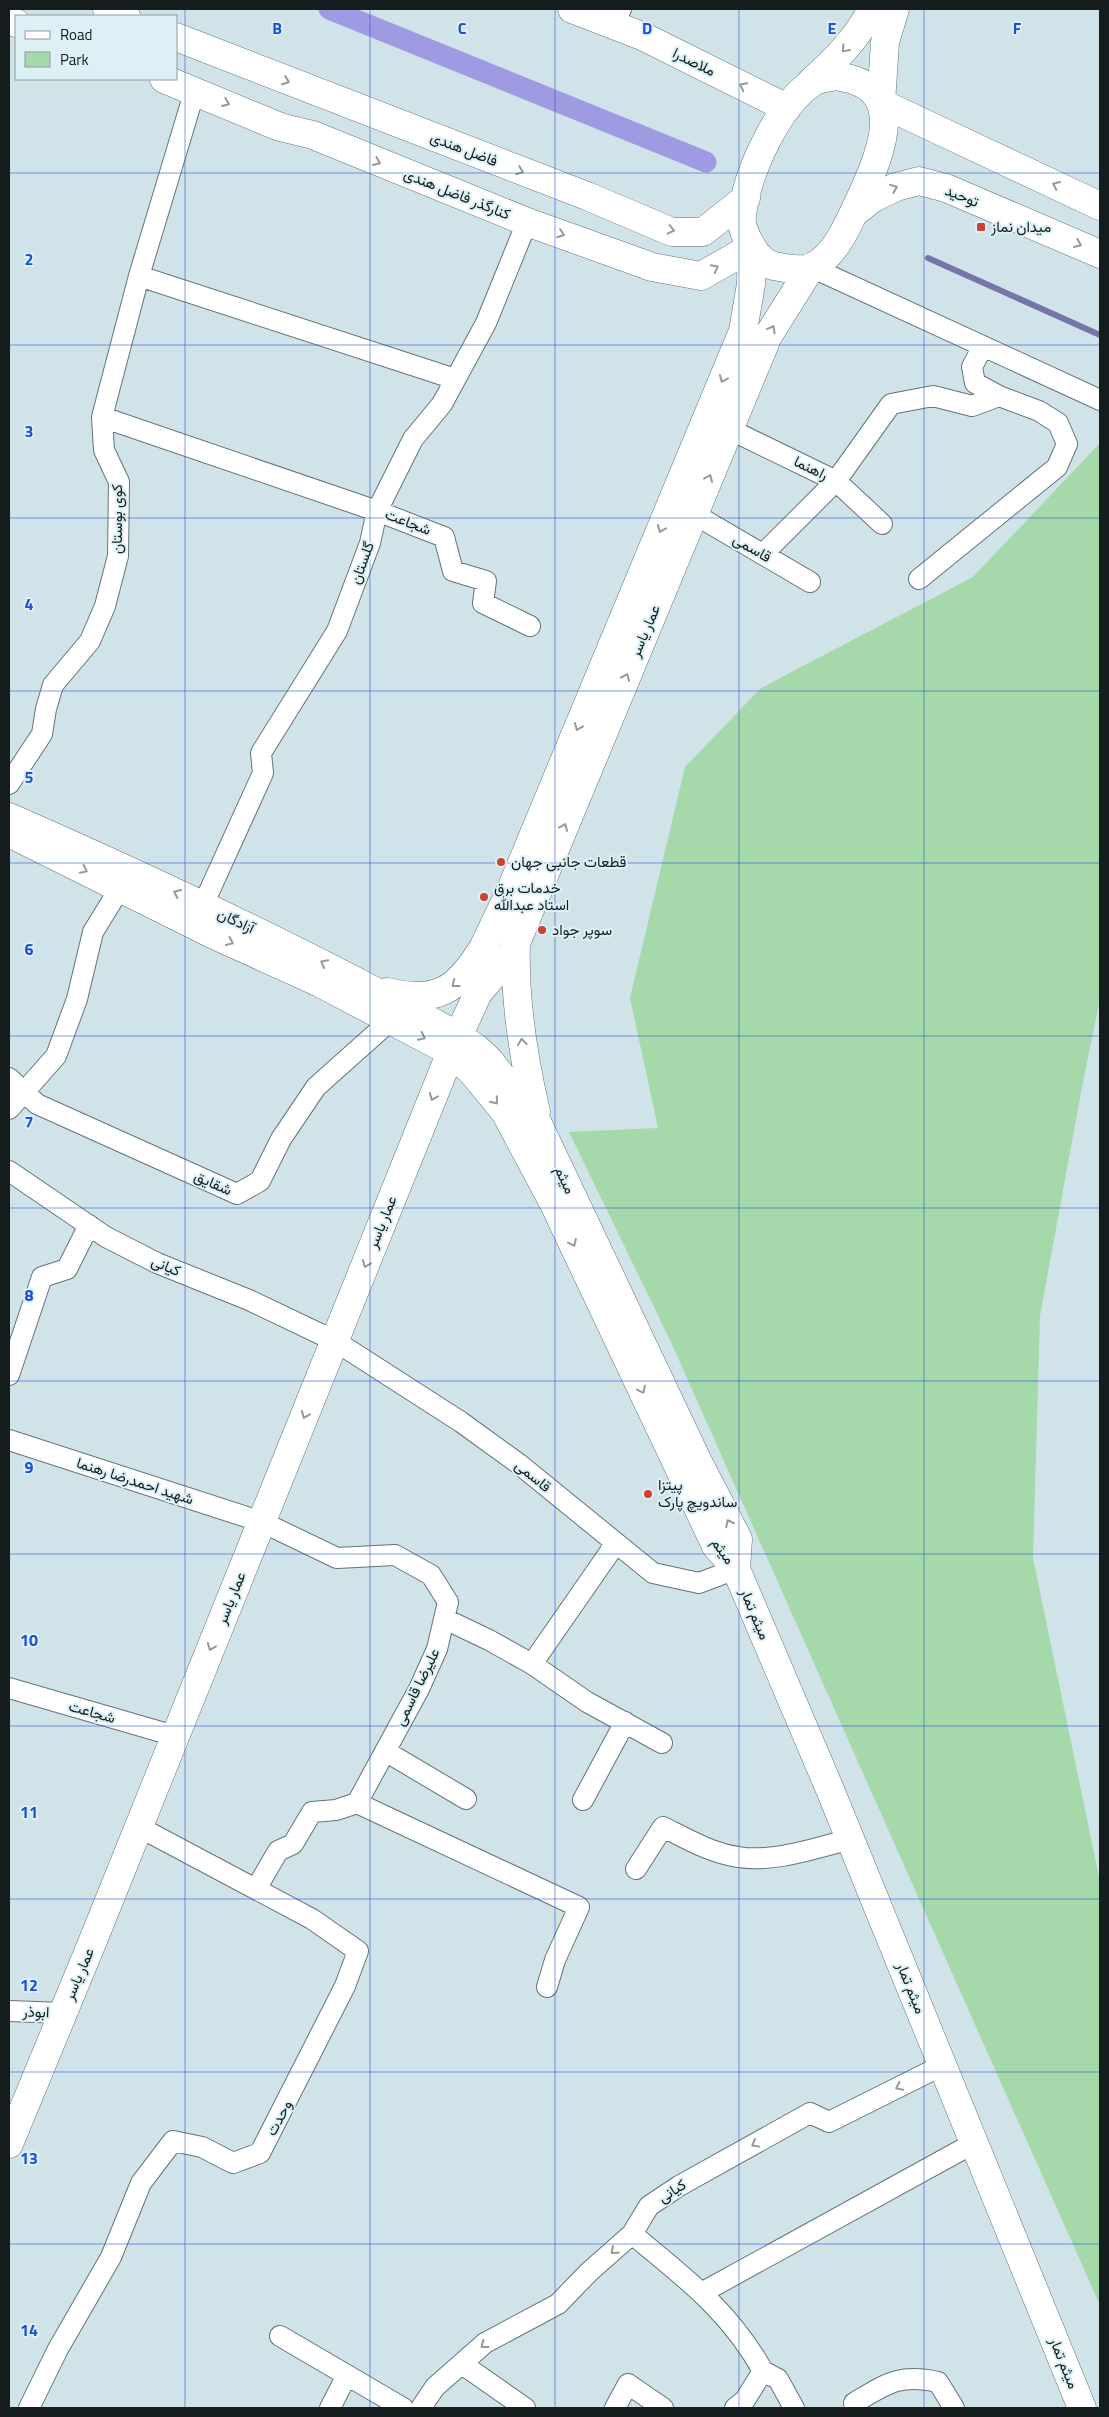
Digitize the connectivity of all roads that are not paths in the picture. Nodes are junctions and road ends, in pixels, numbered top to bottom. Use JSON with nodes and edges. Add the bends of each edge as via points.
{"nodes":[{"id":1,"x":107,"y":9,"type":"edge"},
{"id":2,"x":572,"y":9,"type":"edge"},
{"id":3,"x":872,"y":9,"type":"edge"},
{"id":4,"x":896,"y":9,"type":"edge"},
{"id":5,"x":123,"y":15,"type":"edge"},
{"id":6,"x":617,"y":17,"type":"edge"},
{"id":7,"x":178,"y":38,"type":"edge"},
{"id":8,"x":167,"y":80,"type":"edge"},
{"id":9,"x":195,"y":90,"type":"junction"},
{"id":10,"x":795,"y":98,"type":"junction"},
{"id":11,"x":881,"y":103,"type":"junction"},
{"id":12,"x":746,"y":198,"type":"junction"},
{"id":13,"x":1100,"y":206,"type":"edge"},
{"id":14,"x":853,"y":214,"type":"junction"},
{"id":15,"x":527,"y":222,"type":"junction"},
{"id":16,"x":752,"y":247,"type":"junction"},
{"id":17,"x":1100,"y":254,"type":"edge"},
{"id":18,"x":811,"y":267,"type":"junction"},
{"id":19,"x":139,"y":276,"type":"junction"},
{"id":20,"x":983,"y":346,"type":"junction"},
{"id":21,"x":455,"y":379,"type":"junction"},
{"id":22,"x":999,"y":396,"type":"junction"},
{"id":23,"x":1100,"y":400,"type":"edge"},
{"id":24,"x":102,"y":417,"type":"junction"},
{"id":25,"x":729,"y":429,"type":"junction"},
{"id":26,"x":836,"y":481,"type":"junction"},
{"id":27,"x":378,"y":511,"type":"junction"},
{"id":28,"x":694,"y":514,"type":"junction"},
{"id":29,"x":882,"y":524,"type":"dead end"},
{"id":30,"x":763,"y":554,"type":"junction"},
{"id":31,"x":919,"y":579,"type":"dead end"},
{"id":32,"x":810,"y":582,"type":"dead end"},
{"id":33,"x":530,"y":626,"type":"dead end"},
{"id":34,"x":9,"y":784,"type":"edge"},
{"id":35,"x":9,"y":817,"type":"edge"},
{"id":36,"x":9,"y":833,"type":"edge"},
{"id":37,"x":120,"y":888,"type":"junction"},
{"id":38,"x":203,"y":905,"type":"junction"},
{"id":39,"x":516,"y":942,"type":"junction"},
{"id":40,"x":484,"y":946,"type":"junction"},
{"id":41,"x":366,"y":986,"type":"junction"},
{"id":42,"x":478,"y":993,"type":"junction"},
{"id":43,"x":390,"y":1021,"type":"junction"},
{"id":44,"x":455,"y":1044,"type":"junction"},
{"id":45,"x":16,"y":1084,"type":"edge"},
{"id":46,"x":9,"y":1109,"type":"edge"},
{"id":47,"x":538,"y":1124,"type":"junction"},
{"id":48,"x":9,"y":1171,"type":"edge"},
{"id":49,"x":89,"y":1225,"type":"junction"},
{"id":50,"x":335,"y":1340,"type":"junction"},
{"id":51,"x":9,"y":1375,"type":"edge"},
{"id":52,"x":9,"y":1440,"type":"edge"},
{"id":53,"x":262,"y":1522,"type":"junction"},
{"id":54,"x":616,"y":1543,"type":"junction"},
{"id":55,"x":736,"y":1569,"type":"junction"},
{"id":56,"x":444,"y":1619,"type":"junction"},
{"id":57,"x":532,"y":1664,"type":"junction"},
{"id":58,"x":9,"y":1688,"type":"edge"},
{"id":59,"x":625,"y":1722,"type":"junction"},
{"id":60,"x":176,"y":1736,"type":"junction"},
{"id":61,"x":662,"y":1743,"type":"dead end"},
{"id":62,"x":385,"y":1751,"type":"junction"},
{"id":63,"x":466,"y":1799,"type":"dead end"},
{"id":64,"x":583,"y":1800,"type":"dead end"},
{"id":65,"x":358,"y":1803,"type":"junction"},
{"id":66,"x":139,"y":1827,"type":"junction"},
{"id":67,"x":850,"y":1839,"type":"junction"},
{"id":68,"x":636,"y":1869,"type":"dead end"},
{"id":69,"x":256,"y":1889,"type":"junction"},
{"id":70,"x":547,"y":1987,"type":"dead end"},
{"id":71,"x":9,"y":2011,"type":"edge"},
{"id":72,"x":63,"y":2013,"type":"junction"},
{"id":73,"x":943,"y":2065,"type":"junction"},
{"id":74,"x":10,"y":2135,"type":"edge"},
{"id":75,"x":974,"y":2143,"type":"junction"},
{"id":76,"x":632,"y":2234,"type":"junction"},
{"id":77,"x":703,"y":2292,"type":"junction"},
{"id":78,"x":280,"y":2336,"type":"dead end"},
{"id":79,"x":462,"y":2364,"type":"junction"},
{"id":80,"x":763,"y":2371,"type":"junction"},
{"id":81,"x":347,"y":2375,"type":"junction"},
{"id":82,"x":854,"y":2403,"type":"dead end"},
{"id":83,"x":29,"y":2408,"type":"edge"},
{"id":84,"x":330,"y":2408,"type":"edge"},
{"id":85,"x":403,"y":2408,"type":"edge"},
{"id":86,"x":421,"y":2408,"type":"edge"},
{"id":87,"x":526,"y":2408,"type":"edge"},
{"id":88,"x":615,"y":2408,"type":"edge"},
{"id":89,"x":663,"y":2408,"type":"edge"},
{"id":90,"x":735,"y":2408,"type":"edge"},
{"id":91,"x":794,"y":2408,"type":"edge"},
{"id":92,"x":954,"y":2408,"type":"edge"},
{"id":93,"x":1082,"y":2408,"type":"edge"}],
"edges":[{"from":1,"to":5,"type":"main road"},
{"from":2,"to":6,"type":"main road","name":"ملاصدرا"},
{"from":3,"to":10,"type":"main road","one_way":true,"via":[[844,51]]},
{"from":4,"to":11,"type":"main road","via":[[885,42]]},
{"from":10,"to":6,"type":"main road","name":"ملاصدرا","one_way":true,"via":[[650,40]]},
{"from":7,"to":12,"type":"main road","name":"فاضل هندی","one_way":true,"via":[[672,232],[703,232]]},
{"from":8,"to":9,"type":"main road","name":"کنارگذر فاضل هندی"},
{"from":9,"to":15,"type":"main road","name":"کنارگذر فاضل هندی","one_way":true,"via":[[280,127],[313,135]]},
{"from":9,"to":19,"type":"street","name":"کوی بوستان"},
{"from":10,"to":11,"type":"main road","via":[[816,80],[835,76],[854,78],[867,85]]},
{"from":10,"to":12,"type":"main road","via":[[777,121],[762,151]]},
{"from":13,"to":11,"type":"main road","one_way":true},
{"from":11,"to":14,"type":"main road","via":[[886,123],[883,146]]},
{"from":12,"to":16,"type":"main road","via":[[741,217],[746,238]]},
{"from":14,"to":17,"type":"main road","name":"توحید","one_way":true,"via":[[873,198],[919,181],[946,188]]},
{"from":14,"to":18,"type":"main road","via":[[838,240]]},
{"from":15,"to":16,"type":"main road","name":"کنارگذر فاضل هندی","one_way":true,"via":[[652,267],[701,276]]},
{"from":15,"to":21,"type":"street","name":"گلستان","via":[[486,323]]},
{"from":16,"to":18,"type":"main road","via":[[769,265],[790,269]]},
{"from":16,"to":40,"type":"main road","name":"عمار یاسر","one_way":true,"via":[[752,284],[743,331],[517,876]]},
{"from":18,"to":20,"type":"street"},
{"from":25,"to":18,"type":"main road","name":"عمار یاسر","one_way":true,"via":[[768,336]]},
{"from":19,"to":21,"type":"street"},
{"from":19,"to":24,"type":"street","name":"کوی بوستان"},
{"from":20,"to":22,"type":"street","via":[[972,368],[975,383]]},
{"from":20,"to":23,"type":"street"},
{"from":21,"to":27,"type":"street","name":"گلستان","via":[[442,404],[413,439]]},
{"from":22,"to":26,"type":"street","via":[[972,406],[933,396],[890,404]]},
{"from":22,"to":31,"type":"street","via":[[1039,411],[1058,423],[1067,444],[1057,467]]},
{"from":24,"to":27,"type":"street"},
{"from":24,"to":34,"type":"street","name":"کوی بوستان","via":[[104,450],[119,482],[118,556],[105,606],[90,641],[54,685],[42,734]]},
{"from":25,"to":26,"type":"street","name":"راهنما"},
{"from":28,"to":25,"type":"main road","name":"عمار یاسر","one_way":true},
{"from":26,"to":29,"type":"street","name":"راهنما"},
{"from":26,"to":30,"type":"street"},
{"from":27,"to":33,"type":"street","name":"شجاعت","via":[[444,537],[453,571],[486,581],[483,603]]},
{"from":27,"to":38,"type":"street","name":"گلستان","via":[[370,543],[337,631],[261,753],[262,773]]},
{"from":28,"to":30,"type":"street","name":"قاسمی"},
{"from":39,"to":28,"type":"main road","name":"عمار یاسر","one_way":true},
{"from":30,"to":32,"type":"street","name":"قاسمی"},
{"from":38,"to":35,"type":"main road","name":"آزادگان","one_way":true},
{"from":36,"to":37,"type":"main road","name":"آزادگان","one_way":true},
{"from":37,"to":43,"type":"main road","name":"آزادگان","one_way":true,"via":[[320,983]]},
{"from":37,"to":45,"type":"street","via":[[93,932],[78,998],[56,1056]]},
{"from":41,"to":38,"type":"main road","name":"آزادگان","one_way":true},
{"from":39,"to":42,"type":"main road","name":"عمار یاسر","via":[[512,953]]},
{"from":47,"to":39,"type":"main road","one_way":true,"via":[[524,1058],[515,964]]},
{"from":40,"to":41,"type":"main road","one_way":true,"via":[[458,983],[440,994],[419,996]]},
{"from":40,"to":42,"type":"main road","name":"عمار یاسر"},
{"from":41,"to":44,"type":"main road","name":"آزادگان"},
{"from":42,"to":44,"type":"main road","name":"عمار یاسر"},
{"from":43,"to":44,"type":"main road","name":"آزادگان","one_way":true},
{"from":43,"to":45,"type":"street","name":"شقایق","via":[[316,1087],[281,1139],[260,1180],[237,1194],[37,1104]]},
{"from":44,"to":47,"type":"main road","name":"میثم","via":[[476,1048],[490,1061]]},
{"from":44,"to":50,"type":"main road","name":"عمار یاسر","one_way":true},
{"from":44,"to":55,"type":"main road","name":"میثم","one_way":true,"via":[[473,1073],[505,1112],[554,1204],[716,1546]]},
{"from":45,"to":46,"type":"street"},
{"from":55,"to":47,"type":"main road","name":"میثم","one_way":true,"via":[[738,1539],[698,1462]]},
{"from":48,"to":49,"type":"street","name":"کیانی"},
{"from":49,"to":50,"type":"street","name":"کیانی","via":[[157,1263],[249,1300]]},
{"from":49,"to":51,"type":"street","via":[[67,1269],[42,1277]]},
{"from":50,"to":53,"type":"main road","name":"عمار یاسر","one_way":true},
{"from":50,"to":54,"type":"street","name":"قاسمی","via":[[461,1422],[519,1464]]},
{"from":52,"to":53,"type":"street","name":"شهید احمدرضا رهنما"},
{"from":53,"to":56,"type":"street","name":"علیرضا قاسمی","via":[[337,1558],[395,1555],[430,1575],[448,1602]]},
{"from":53,"to":60,"type":"main road","name":"عمار یاسر","one_way":true},
{"from":54,"to":55,"type":"street","name":"قاسمی","via":[[653,1573],[698,1583]]},
{"from":54,"to":57,"type":"street"},
{"from":55,"to":67,"type":"main road","name":"میثم تمار"},
{"from":56,"to":57,"type":"street"},
{"from":56,"to":62,"type":"street","name":"علیرضا قاسمی","via":[[437,1649],[420,1689]]},
{"from":57,"to":59,"type":"street","via":[[587,1702]]},
{"from":58,"to":60,"type":"street","name":"شجاعت"},
{"from":59,"to":61,"type":"street"},
{"from":59,"to":64,"type":"street"},
{"from":60,"to":66,"type":"main road","name":"عمار یاسر"},
{"from":62,"to":63,"type":"street"},
{"from":62,"to":65,"type":"street","name":"علیرضا قاسمی"},
{"from":65,"to":69,"type":"street","via":[[336,1810],[312,1812],[293,1844],[278,1851]]},
{"from":65,"to":70,"type":"street","via":[[579,1907],[555,1960]]},
{"from":66,"to":69,"type":"street","name":"وحدت"},
{"from":66,"to":72,"type":"main road","name":"عمار یاسر"},
{"from":67,"to":68,"type":"street","via":[[784,1856],[738,1858],[702,1847],[663,1827]]},
{"from":67,"to":73,"type":"main road","name":"میثم تمار"},
{"from":69,"to":83,"type":"street","name":"وحدت","via":[[312,1919],[358,1951],[345,1986],[260,2153],[233,2163],[202,2147],[173,2141],[152,2169],[142,2183],[111,2257],[58,2349]]},
{"from":71,"to":72,"type":"street","name":"ابوذر"},
{"from":72,"to":74,"type":"main road","name":"عمار یاسر"},
{"from":73,"to":75,"type":"main road","name":"میثم تمار"},
{"from":73,"to":76,"type":"street","name":"کیانی","one_way":true,"via":[[829,2122],[810,2114],[671,2191],[649,2206]]},
{"from":75,"to":77,"type":"street"},
{"from":75,"to":93,"type":"main road","name":"میثم تمار"},
{"from":76,"to":77,"type":"street"},
{"from":76,"to":79,"type":"street","name":"کیانی","one_way":true,"via":[[558,2304],[485,2343]]},
{"from":77,"to":80,"type":"street","via":[[747,2342]]},
{"from":78,"to":81,"type":"street"},
{"from":79,"to":86,"type":"street","name":"کیانی","via":[[435,2387]]},
{"from":79,"to":87,"type":"street"},
{"from":80,"to":90,"type":"street","via":[[745,2400]]},
{"from":80,"to":91,"type":"street","via":[[778,2379]]},
{"from":81,"to":84,"type":"street"},
{"from":81,"to":85,"type":"street"},
{"from":82,"to":92,"type":"street","via":[[890,2381],[919,2377],[938,2382]]},
{"from":88,"to":89,"type":"street","via":[[628,2384]]}]}
